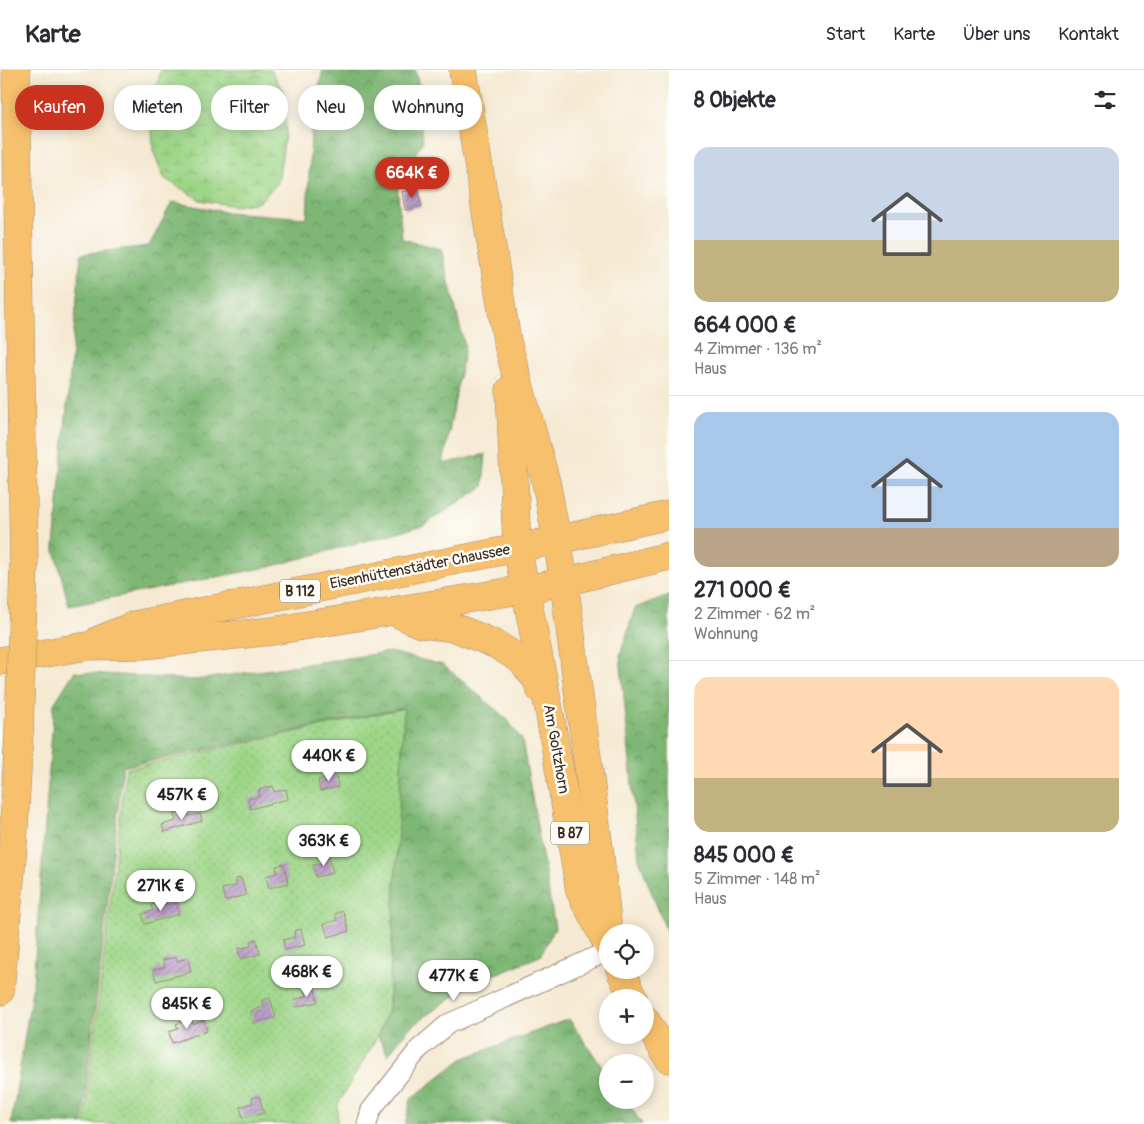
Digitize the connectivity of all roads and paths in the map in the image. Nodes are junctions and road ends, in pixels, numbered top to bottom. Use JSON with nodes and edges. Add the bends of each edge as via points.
{"nodes":[{"id":1,"x":16,"y":70,"type":"edge"},
{"id":2,"x":26,"y":70,"type":"edge"},
{"id":3,"x":463,"y":71,"type":"edge"},
{"id":4,"x":16,"y":85,"type":"edge"},
{"id":5,"x":23,"y":85,"type":"edge"},
{"id":6,"x":17,"y":130,"type":"edge"},
{"id":7,"x":507,"y":341,"type":"junction"},
{"id":8,"x":669,"y":514,"type":"edge"},
{"id":9,"x":557,"y":540,"type":"junction"},
{"id":10,"x":517,"y":548,"type":"junction"},
{"id":11,"x":669,"y":556,"type":"edge"},
{"id":12,"x":564,"y":582,"type":"junction"},
{"id":13,"x":526,"y":590,"type":"junction"},
{"id":14,"x":394,"y":611,"type":"junction"},
{"id":15,"x":86,"y":646,"type":"junction"},
{"id":16,"x":0,"y":660,"type":"edge"},
{"id":17,"x":550,"y":715,"type":"junction"},
{"id":18,"x":607,"y":924,"type":"edge"},
{"id":19,"x":599,"y":928,"type":"edge"},
{"id":20,"x":599,"y":955,"type":"edge"},
{"id":21,"x":0,"y":992,"type":"edge"},
{"id":22,"x":654,"y":1034,"type":"edge"},
{"id":23,"x":669,"y":1060,"type":"edge"},
{"id":24,"x":367,"y":1124,"type":"edge"}],
"edges":[{"from":1,"to":4,"type":"main road"},
{"from":2,"to":5,"type":"main road"},
{"from":3,"to":7,"type":"main road"},
{"from":6,"to":21,"type":"main road","bridge":true,"via":[[24,565],[13,846]]},
{"from":7,"to":9,"type":"main road","name":"Am Goltzhorn","via":[[546,482]]},
{"from":7,"to":10,"type":"main road","name":"Am Goltzhorn"},
{"from":8,"to":9,"type":"main road","name":"Eisenhüttenstädter Chaussee"},
{"from":9,"to":10,"type":"main road","name":"Eisenhüttenstädter Chaussee"},
{"from":9,"to":12,"type":"main road","name":"Am Goltzhorn","number":"B 87"},
{"from":10,"to":13,"type":"main road","name":"Am Goltzhorn","number":"B 87"},
{"from":10,"to":15,"type":"main road","name":"Eisenhüttenstädter Chaussee","number":"B 112","via":[[135,625]]},
{"from":11,"to":12,"type":"main road","name":"Eisenhüttenstädter Chaussee"},
{"from":12,"to":13,"type":"main road","name":"Eisenhüttenstädter Chaussee"},
{"from":12,"to":18,"type":"main road","name":"Am Goltzhorn","number":"B 87"},
{"from":13,"to":14,"type":"main road","name":"Eisenhüttenstädter Chaussee","number":"B 112"},
{"from":13,"to":17,"type":"main road","name":"Am Goltzhorn","number":"B 87"},
{"from":14,"to":15,"type":"main road","name":"Eisenhüttenstädter Chaussee","number":"B 112","via":[[272,632],[143,645]]},
{"from":14,"to":17,"type":"main road","via":[[421,624],[456,628],[495,644],[521,660],[537,680]]},
{"from":15,"to":16,"type":"main road","name":"Eisenhüttenstädter Chaussee","number":"B 112"},
{"from":17,"to":19,"type":"main road","name":"Am Goltzhorn","number":"B 87","via":[[580,891]]},
{"from":20,"to":24,"type":"street","via":[[448,1024],[419,1049],[371,1110]]},
{"from":22,"to":23,"type":"main road"}]}
